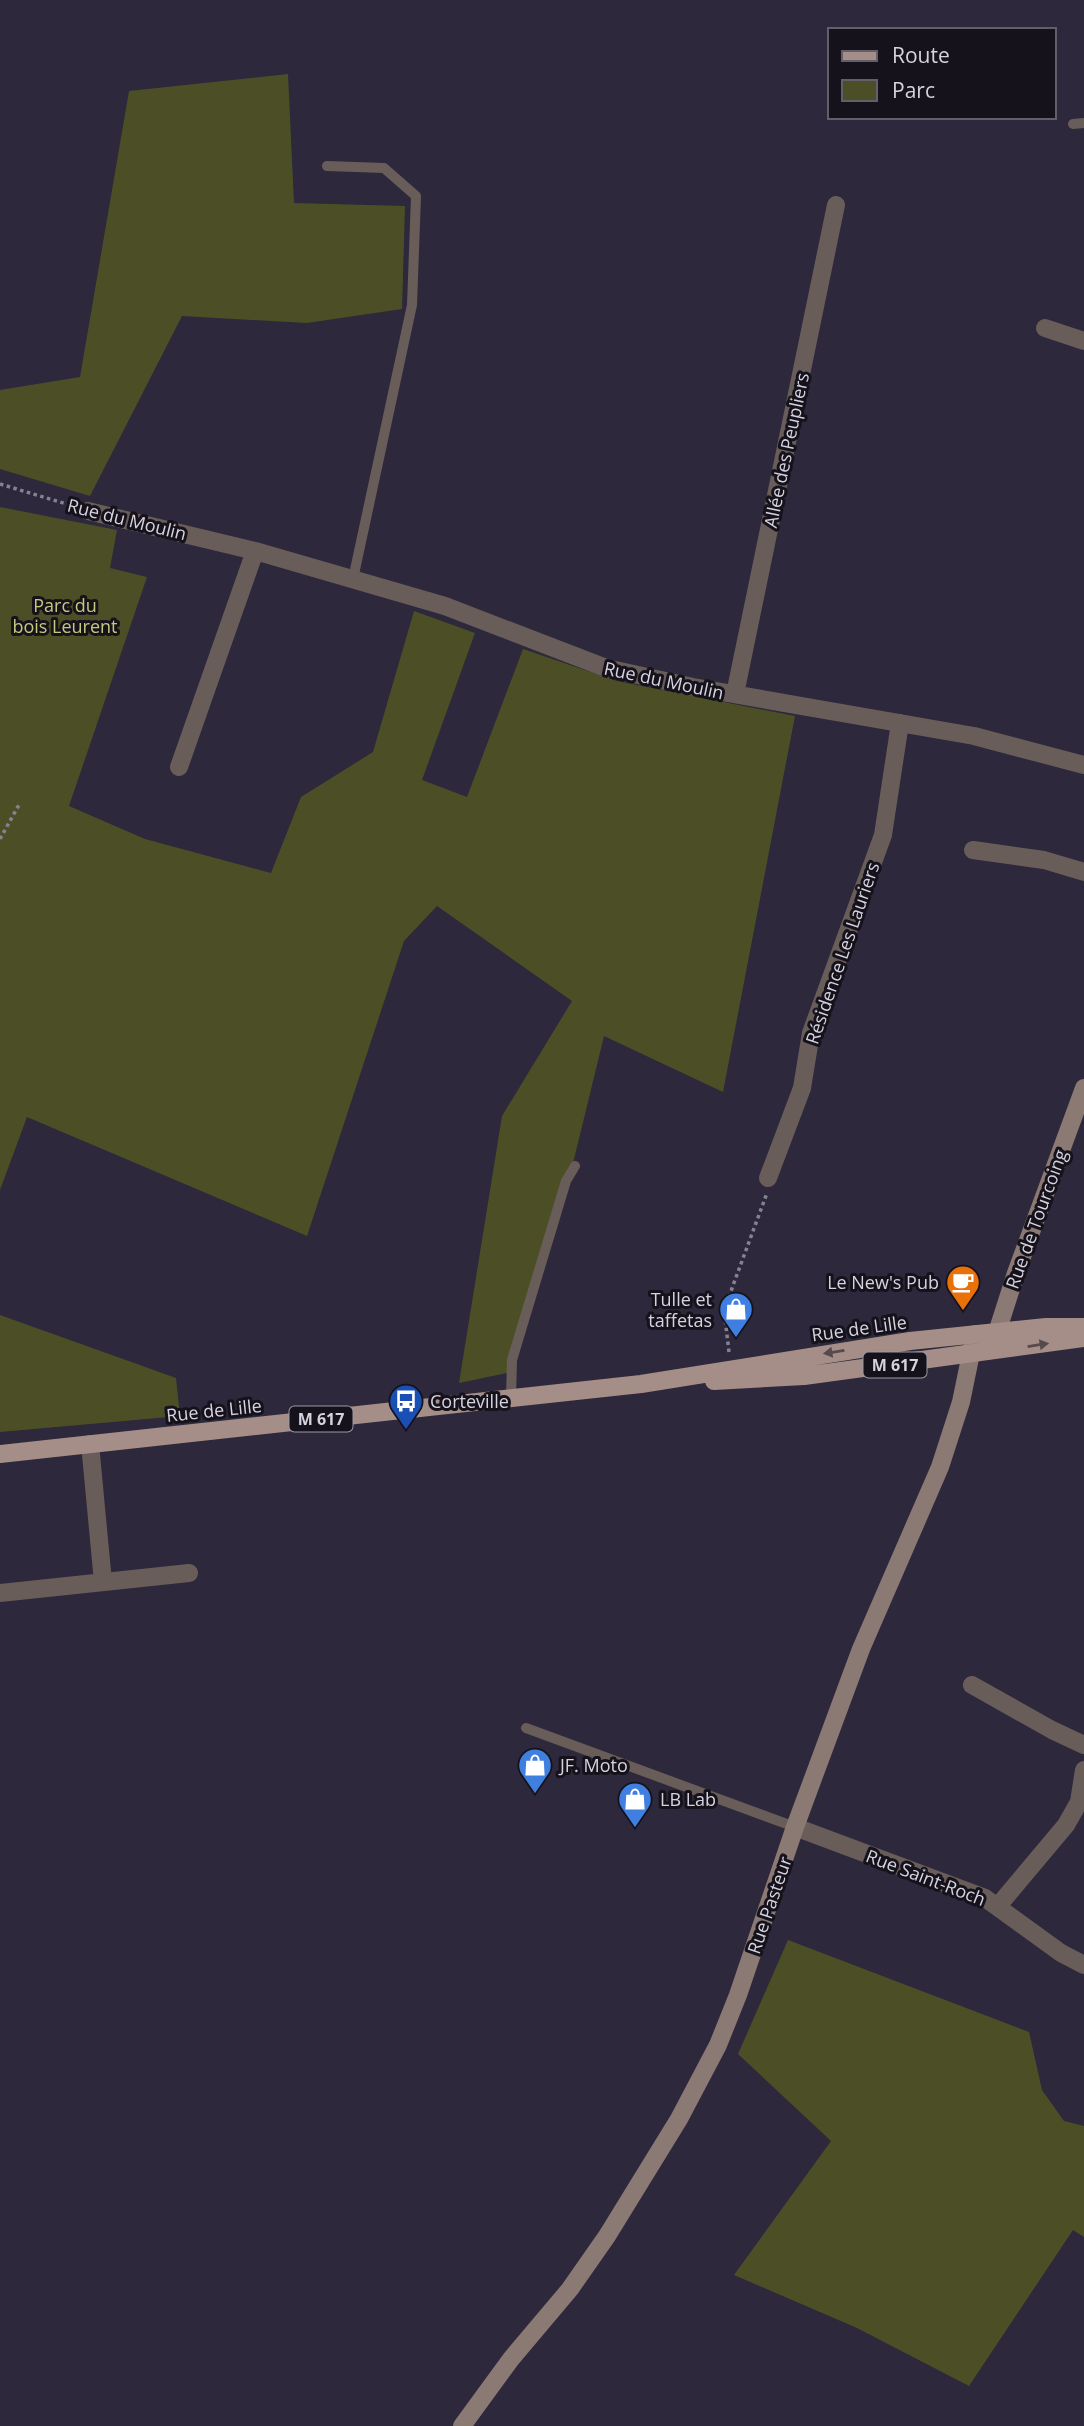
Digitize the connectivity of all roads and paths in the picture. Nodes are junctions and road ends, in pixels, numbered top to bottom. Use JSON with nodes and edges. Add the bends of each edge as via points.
{"nodes":[{"id":1,"x":327,"y":166,"type":"dead end"},
{"id":2,"x":836,"y":205,"type":"dead end"},
{"id":3,"x":1045,"y":328,"type":"dead end"},
{"id":4,"x":1084,"y":341,"type":"edge"},
{"id":5,"x":0,"y":484,"type":"edge"},
{"id":6,"x":88,"y":511,"type":"joint"},
{"id":7,"x":255,"y":551,"type":"junction"},
{"id":8,"x":353,"y":579,"type":"junction"},
{"id":9,"x":735,"y":695,"type":"junction"},
{"id":10,"x":900,"y":723,"type":"junction"},
{"id":11,"x":1084,"y":765,"type":"edge"},
{"id":12,"x":179,"y":767,"type":"dead end"},
{"id":13,"x":20,"y":803,"type":"dead end"},
{"id":14,"x":0,"y":839,"type":"edge"},
{"id":15,"x":973,"y":850,"type":"dead end"},
{"id":16,"x":1084,"y":872,"type":"edge"},
{"id":17,"x":1084,"y":1088,"type":"edge"},
{"id":18,"x":575,"y":1166,"type":"dead end"},
{"id":19,"x":768,"y":1178,"type":"joint"},
{"id":20,"x":1084,"y":1327,"type":"edge"},
{"id":21,"x":997,"y":1331,"type":"junction"},
{"id":22,"x":975,"y":1334,"type":"junction"},
{"id":23,"x":1084,"y":1338,"type":"edge"},
{"id":24,"x":991,"y":1352,"type":"junction"},
{"id":25,"x":970,"y":1354,"type":"junction"},
{"id":26,"x":732,"y":1368,"type":"junction"},
{"id":27,"x":641,"y":1384,"type":"junction"},
{"id":28,"x":511,"y":1398,"type":"junction"},
{"id":29,"x":90,"y":1444,"type":"junction"},
{"id":30,"x":0,"y":1454,"type":"edge"},
{"id":31,"x":189,"y":1573,"type":"dead end"},
{"id":32,"x":103,"y":1581,"type":"junction"},
{"id":33,"x":0,"y":1593,"type":"edge"},
{"id":34,"x":972,"y":1685,"type":"dead end"},
{"id":35,"x":526,"y":1728,"type":"dead end"},
{"id":36,"x":1084,"y":1745,"type":"edge"},
{"id":37,"x":1084,"y":1770,"type":"edge"},
{"id":38,"x":795,"y":1827,"type":"junction"},
{"id":39,"x":999,"y":1906,"type":"junction"},
{"id":40,"x":1084,"y":1965,"type":"edge"},
{"id":41,"x":462,"y":2426,"type":"edge"}],
"edges":[{"from":1,"to":8,"type":"lane","via":[[384,168],[416,196],[412,305]]},
{"from":2,"to":9,"type":"street","name":"Allée des Peupliers"},
{"from":3,"to":4,"type":"street"},
{"from":5,"to":6,"type":"path","name":"Rue du Moulin"},
{"from":6,"to":7,"type":"street","name":"Rue du Moulin"},
{"from":7,"to":8,"type":"street","name":"Rue du Moulin"},
{"from":7,"to":12,"type":"street"},
{"from":8,"to":9,"type":"street","name":"Rue du Moulin","via":[[462,611],[590,663]]},
{"from":9,"to":10,"type":"street","name":"Rue du Moulin"},
{"from":10,"to":11,"type":"street","name":"Rue du Moulin","via":[[974,736]]},
{"from":10,"to":19,"type":"street","name":"Résidence Les Lauriers","via":[[883,835],[811,1033],[802,1088]]},
{"from":13,"to":14,"type":"path"},
{"from":15,"to":16,"type":"street","via":[[1044,860]]},
{"from":17,"to":21,"type":"main road","name":"Rue de Tourcoing"},
{"from":18,"to":28,"type":"lane","via":[[566,1181],[512,1360]]},
{"from":19,"to":26,"type":"path","via":[[768,1190],[724,1310]]},
{"from":20,"to":21,"type":"main road","name":"Rue de Lille","number":"M 617"},
{"from":21,"to":22,"type":"main road","name":"Rue de Lille","number":"M 617"},
{"from":21,"to":24,"type":"main road","name":"Rue de Tourcoing"},
{"from":22,"to":25,"type":"main road","name":"Rue Pasteur"},
{"from":22,"to":26,"type":"main road","name":"Rue de Lille","number":"M 617","one_way":true},
{"from":24,"to":23,"type":"main road","name":"Rue de Lille","number":"M 617","one_way":true},
{"from":24,"to":25,"type":"main road","name":"Rue de Lille","number":"M 617"},
{"from":25,"to":27,"type":"main road","name":"Rue de Lille","number":"M 617","via":[[784,1378]]},
{"from":25,"to":38,"type":"main road","name":"Rue Pasteur","via":[[961,1402],[940,1467],[861,1649]]},
{"from":26,"to":27,"type":"main road","name":"Rue de Lille","number":"M 617"},
{"from":27,"to":28,"type":"main road","name":"Rue de Lille","number":"M 617"},
{"from":28,"to":29,"type":"main road","name":"Rue de Lille","number":"M 617"},
{"from":29,"to":30,"type":"main road","name":"Rue de Lille","number":"M 617"},
{"from":29,"to":32,"type":"street"},
{"from":31,"to":32,"type":"street"},
{"from":32,"to":33,"type":"street"},
{"from":34,"to":36,"type":"street"},
{"from":35,"to":38,"type":"lane"},
{"from":37,"to":39,"type":"street","via":[[1079,1802],[1066,1825]]},
{"from":38,"to":39,"type":"street","name":"Rue Saint-Roch"},
{"from":38,"to":41,"type":"main road","name":"Rue Pasteur","via":[[738,1995],[696,2088],[581,2275]]},
{"from":39,"to":40,"type":"street","name":"Rue Saint-Roch"}]}
